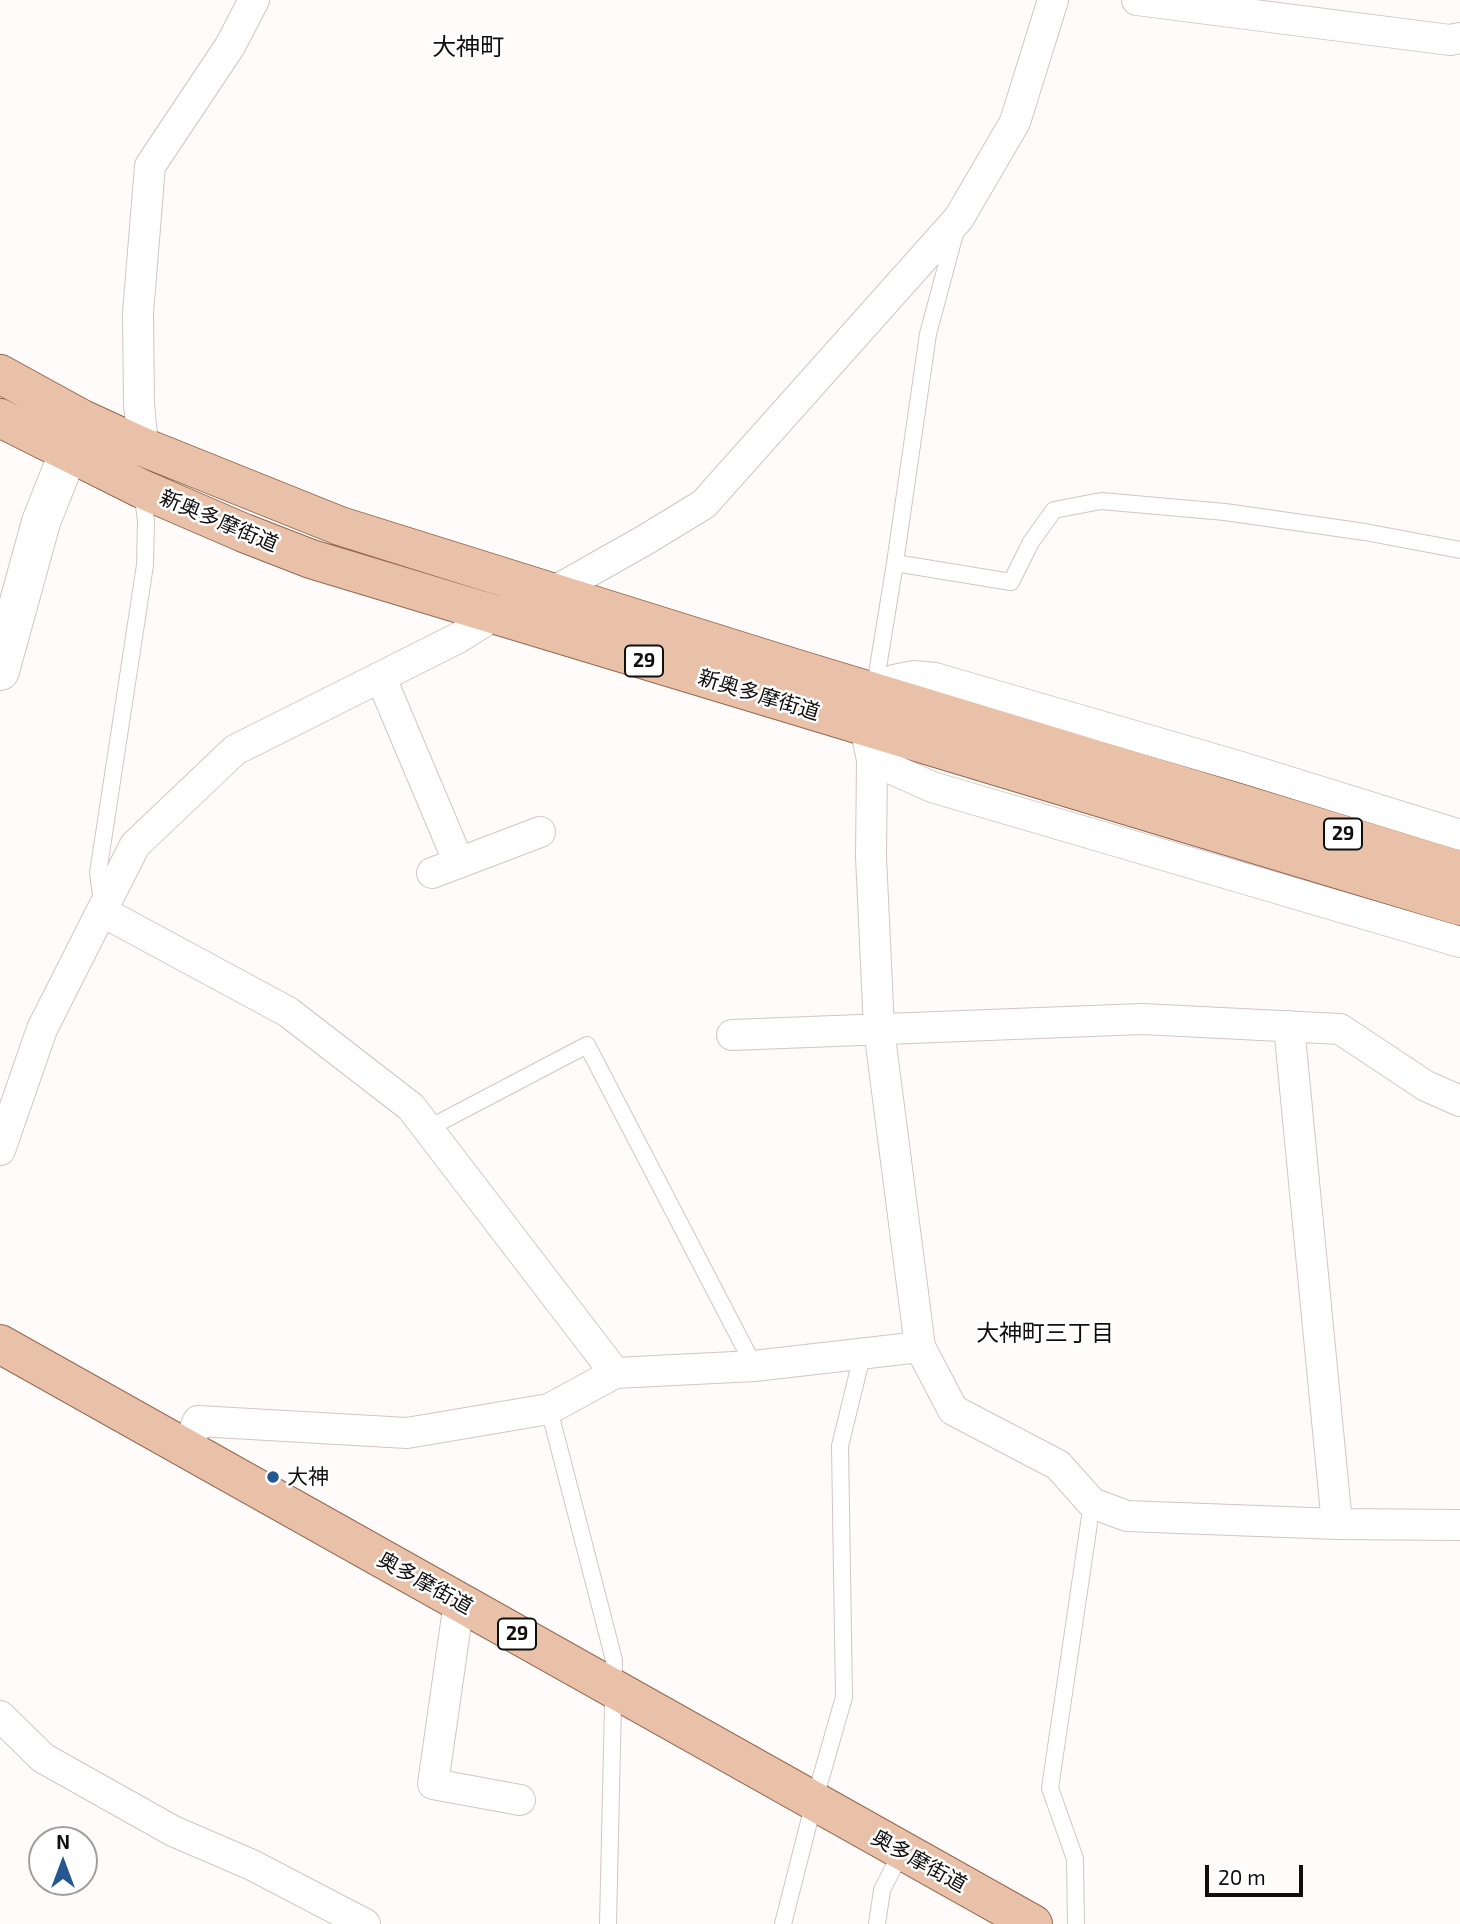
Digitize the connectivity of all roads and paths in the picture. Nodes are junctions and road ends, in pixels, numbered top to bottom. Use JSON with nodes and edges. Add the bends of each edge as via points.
{"nodes":[{"id":1,"x":254,"y":0,"type":"edge"},
{"id":2,"x":1053,"y":0,"type":"edge"},
{"id":3,"x":1137,"y":0,"type":"edge"},
{"id":4,"x":1460,"y":37,"type":"edge"},
{"id":5,"x":959,"y":218,"type":"junction"},
{"id":6,"x":0,"y":374,"type":"edge"},
{"id":7,"x":0,"y":418,"type":"edge"},
{"id":8,"x":75,"y":437,"type":"junction"},
{"id":9,"x":143,"y":447,"type":"junction"},
{"id":10,"x":142,"y":489,"type":"junction"},
{"id":11,"x":1460,"y":550,"type":"edge"},
{"id":12,"x":895,"y":563,"type":"junction"},
{"id":13,"x":553,"y":592,"type":"junction"},
{"id":14,"x":493,"y":616,"type":"junction"},
{"id":15,"x":0,"y":671,"type":"edge"},
{"id":16,"x":380,"y":678,"type":"junction"},
{"id":17,"x":870,"y":726,"type":"junction"},
{"id":18,"x":540,"y":832,"type":"dead end"},
{"id":19,"x":1460,"y":835,"type":"edge"},
{"id":20,"x":1460,"y":870,"type":"edge"},
{"id":21,"x":1460,"y":906,"type":"edge"},
{"id":22,"x":103,"y":912,"type":"junction"},
{"id":23,"x":1460,"y":942,"type":"edge"},
{"id":24,"x":1289,"y":1026,"type":"junction"},
{"id":25,"x":879,"y":1029,"type":"junction"},
{"id":26,"x":732,"y":1035,"type":"dead end"},
{"id":27,"x":1460,"y":1101,"type":"edge"},
{"id":28,"x":429,"y":1128,"type":"junction"},
{"id":29,"x":0,"y":1150,"type":"edge"},
{"id":30,"x":0,"y":1344,"type":"edge"},
{"id":31,"x":920,"y":1348,"type":"junction"},
{"id":32,"x":862,"y":1356,"type":"junction"},
{"id":33,"x":754,"y":1366,"type":"junction"},
{"id":34,"x":615,"y":1373,"type":"junction"},
{"id":35,"x":549,"y":1409,"type":"junction"},
{"id":36,"x":187,"y":1448,"type":"junction"},
{"id":37,"x":1092,"y":1503,"type":"junction"},
{"id":38,"x":1337,"y":1524,"type":"junction"},
{"id":39,"x":1460,"y":1525,"type":"edge"},
{"id":40,"x":459,"y":1602,"type":"junction"},
{"id":41,"x":615,"y":1689,"type":"junction"},
{"id":42,"x":0,"y":1716,"type":"edge"},
{"id":43,"x":520,"y":1800,"type":"dead end"},
{"id":44,"x":814,"y":1802,"type":"junction"},
{"id":45,"x":902,"y":1851,"type":"junction"},
{"id":46,"x":365,"y":1924,"type":"edge"},
{"id":47,"x":608,"y":1924,"type":"edge"},
{"id":48,"x":783,"y":1924,"type":"edge"},
{"id":49,"x":877,"y":1924,"type":"edge"},
{"id":50,"x":1033,"y":1924,"type":"edge"},
{"id":51,"x":1076,"y":1924,"type":"edge"}],
"edges":[{"from":1,"to":9,"type":"street","via":[[230,46],[150,166],[138,313]]},
{"from":2,"to":5,"type":"street","via":[[1015,122]]},
{"from":3,"to":4,"type":"street","via":[[1450,40]]},
{"from":5,"to":12,"type":"lane","via":[[928,334]]},
{"from":5,"to":13,"type":"street","via":[[704,504]]},
{"from":6,"to":8,"type":"main road","number":"29"},
{"from":7,"to":8,"type":"main road","number":"29"},
{"from":8,"to":9,"type":"main road","name":"新奥多摩街道","number":"29"},
{"from":8,"to":10,"type":"main road","name":"新奥多摩街道","number":"29"},
{"from":8,"to":15,"type":"street","via":[[41,522]]},
{"from":9,"to":13,"type":"main road","name":"新奥多摩街道","number":"29","via":[[340,526]]},
{"from":10,"to":14,"type":"main road","name":"新奥多摩街道","number":"29","via":[[311,559]]},
{"from":10,"to":22,"type":"lane","via":[[145,565],[98,873]]},
{"from":11,"to":12,"type":"lane","via":[[1225,512],[1101,501],[1054,510],[1011,582]]},
{"from":12,"to":17,"type":"lane"},
{"from":13,"to":14,"type":"street"},
{"from":13,"to":17,"type":"main road","name":"新奥多摩街道","number":"29"},
{"from":14,"to":16,"type":"street"},
{"from":14,"to":17,"type":"main road","name":"新奥多摩街道","number":"29"},
{"from":16,"to":18,"type":"street","via":[[445,868]]},
{"from":16,"to":22,"type":"street","via":[[235,750],[135,845]]},
{"from":17,"to":19,"type":"street","via":[[894,680],[936,678]]},
{"from":17,"to":20,"type":"main road","name":"新奥多摩街道","number":"29"},
{"from":17,"to":21,"type":"main road","name":"新奥多摩街道","number":"29"},
{"from":17,"to":23,"type":"street","via":[[932,787]]},
{"from":17,"to":25,"type":"street"},
{"from":22,"to":28,"type":"street","via":[[288,1012],[411,1107]]},
{"from":22,"to":29,"type":"street","via":[[42,1029]]},
{"from":24,"to":25,"type":"street","via":[[1142,1019]]},
{"from":24,"to":27,"type":"street","via":[[1340,1029],[1426,1086]]},
{"from":24,"to":38,"type":"street"},
{"from":25,"to":26,"type":"street"},
{"from":25,"to":31,"type":"street"},
{"from":28,"to":33,"type":"lane","via":[[587,1045]]},
{"from":28,"to":34,"type":"street"},
{"from":30,"to":36,"type":"main road","name":"奥多摩街道","number":"29"},
{"from":31,"to":32,"type":"street"},
{"from":31,"to":37,"type":"street","via":[[953,1410],[1058,1465]]},
{"from":32,"to":33,"type":"street"},
{"from":32,"to":44,"type":"lane","via":[[839,1446],[845,1697]]},
{"from":33,"to":34,"type":"street"},
{"from":34,"to":35,"type":"street"},
{"from":35,"to":36,"type":"street","via":[[407,1433],[198,1421]]},
{"from":35,"to":41,"type":"lane","via":[[614,1660]]},
{"from":36,"to":40,"type":"main road","name":"奥多摩街道","number":"29"},
{"from":37,"to":38,"type":"street","via":[[1127,1517]]},
{"from":37,"to":51,"type":"lane","via":[[1050,1788],[1075,1859]]},
{"from":38,"to":39,"type":"street"},
{"from":40,"to":41,"type":"main road","name":"奥多摩街道","number":"29"},
{"from":40,"to":43,"type":"street","via":[[433,1784]]},
{"from":41,"to":44,"type":"main road","name":"奥多摩街道","number":"29"},
{"from":41,"to":47,"type":"lane"},
{"from":42,"to":46,"type":"street","via":[[43,1758],[173,1832],[252,1865]]},
{"from":44,"to":45,"type":"main road","name":"奥多摩街道","number":"29"},
{"from":44,"to":48,"type":"lane"},
{"from":45,"to":49,"type":"lane","via":[[882,1890]]},
{"from":45,"to":50,"type":"main road","name":"奥多摩街道","number":"29"}]}
